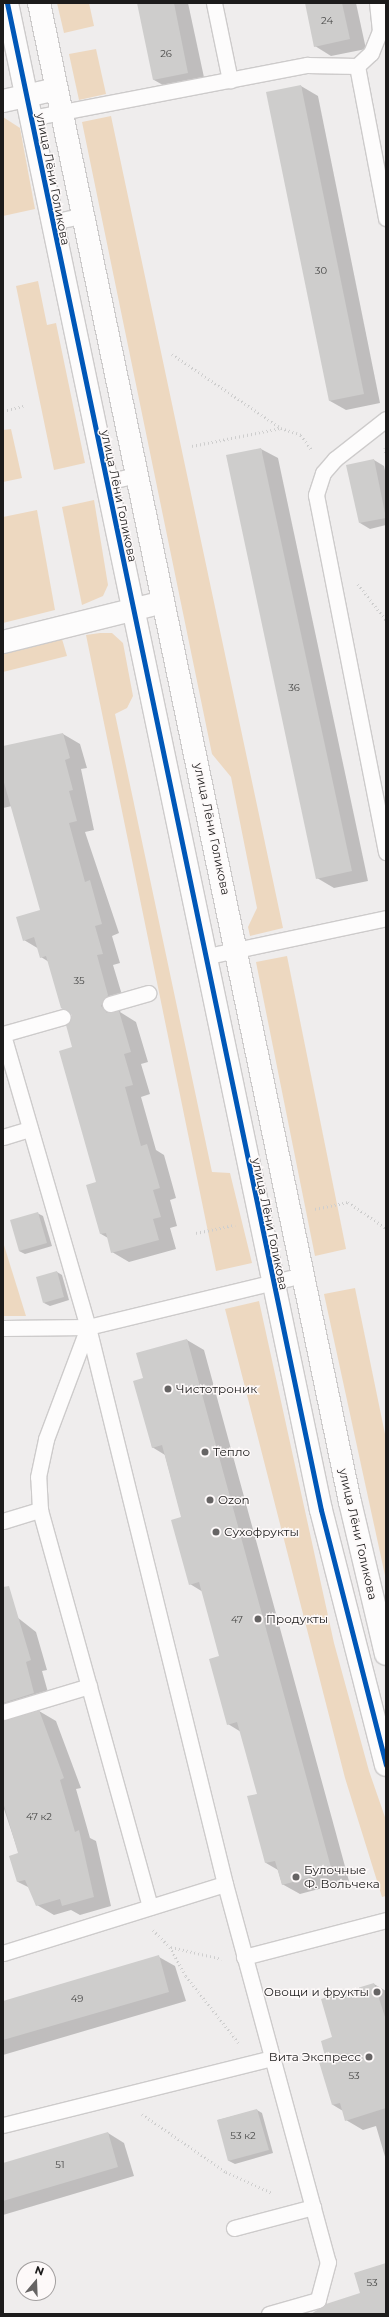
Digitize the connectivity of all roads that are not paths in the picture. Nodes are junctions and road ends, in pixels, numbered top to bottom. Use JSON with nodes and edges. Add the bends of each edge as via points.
{"nodes":[{"id":1,"x":7,"y":3,"type":"edge"},
{"id":2,"x":39,"y":3,"type":"edge"},
{"id":3,"x":214,"y":3,"type":"edge"},
{"id":4,"x":377,"y":3,"type":"edge"},
{"id":5,"x":357,"y":66,"type":"junction"},
{"id":6,"x":230,"y":80,"type":"junction"},
{"id":7,"x":57,"y":89,"type":"junction"},
{"id":8,"x":26,"y":95,"type":"junction"},
{"id":9,"x":3,"y":101,"type":"edge"},
{"id":10,"x":62,"y":112,"type":"junction"},
{"id":11,"x":31,"y":118,"type":"junction"},
{"id":12,"x":84,"y":215,"type":"junction"},
{"id":13,"x":386,"y":218,"type":"edge"},
{"id":14,"x":52,"y":222,"type":"junction"},
{"id":15,"x":386,"y":419,"type":"edge"},
{"id":16,"x":137,"y":475,"type":"junction"},
{"id":17,"x":106,"y":482,"type":"junction"},
{"id":18,"x":163,"y":602,"type":"junction"},
{"id":19,"x":132,"y":610,"type":"junction"},
{"id":20,"x":3,"y":642,"type":"edge"},
{"id":21,"x":386,"y":852,"type":"edge"},
{"id":22,"x":386,"y":918,"type":"edge"},
{"id":23,"x":238,"y":950,"type":"junction"},
{"id":24,"x":203,"y":957,"type":"junction"},
{"id":25,"x":148,"y":994,"type":"dead end"},
{"id":26,"x":110,"y":1004,"type":"dead end"},
{"id":27,"x":63,"y":1017,"type":"dead end"},
{"id":28,"x":3,"y":1034,"type":"edge"},
{"id":29,"x":30,"y":1129,"type":"junction"},
{"id":30,"x":3,"y":1137,"type":"edge"},
{"id":31,"x":303,"y":1275,"type":"junction"},
{"id":32,"x":272,"y":1282,"type":"junction"},
{"id":33,"x":88,"y":1327,"type":"junction"},
{"id":34,"x":3,"y":1328,"type":"edge"},
{"id":35,"x":40,"y":1510,"type":"junction"},
{"id":36,"x":3,"y":1521,"type":"edge"},
{"id":37,"x":386,"y":1654,"type":"edge"},
{"id":38,"x":89,"y":1686,"type":"junction"},
{"id":39,"x":3,"y":1712,"type":"edge"},
{"id":40,"x":386,"y":1765,"type":"edge"},
{"id":41,"x":225,"y":1884,"type":"junction"},
{"id":42,"x":150,"y":1907,"type":"junction"},
{"id":43,"x":386,"y":1920,"type":"edge"},
{"id":44,"x":4,"y":1951,"type":"edge"},
{"id":45,"x":244,"y":1957,"type":"junction"},
{"id":46,"x":272,"y":2058,"type":"junction"},
{"id":47,"x":3,"y":2125,"type":"edge"},
{"id":48,"x":313,"y":2207,"type":"junction"},
{"id":49,"x":234,"y":2228,"type":"dead end"},
{"id":50,"x":269,"y":2314,"type":"edge"}],
"edges":[{"from":1,"to":8,"type":"street","name":"улица Лёни Голикова"},
{"from":2,"to":7,"type":"street","name":"улица Лёни Голикова"},
{"from":3,"to":6,"type":"lane"},
{"from":4,"to":5,"type":"lane","via":[[380,31],[371,53]]},
{"from":5,"to":6,"type":"lane","via":[[307,65]]},
{"from":5,"to":13,"type":"lane"},
{"from":6,"to":10,"type":"lane"},
{"from":7,"to":8,"type":"street"},
{"from":7,"to":10,"type":"street","name":"улица Лёни Голикова"},
{"from":8,"to":9,"type":"street"},
{"from":8,"to":11,"type":"street","name":"улица Лёни Голикова"},
{"from":10,"to":11,"type":"lane"},
{"from":10,"to":12,"type":"street","name":"улица Лёни Голикова"},
{"from":11,"to":14,"type":"street","name":"улица Лёни Голикова"},
{"from":12,"to":14,"type":"lane"},
{"from":12,"to":16,"type":"street","name":"улица Лёни Голикова"},
{"from":14,"to":17,"type":"street","name":"улица Лёни Голикова"},
{"from":15,"to":21,"type":"lane","via":[[323,473],[316,495]]},
{"from":16,"to":17,"type":"lane"},
{"from":16,"to":18,"type":"street","name":"улица Лёни Голикова"},
{"from":17,"to":19,"type":"street","name":"улица Лёни Голикова"},
{"from":18,"to":19,"type":"street"},
{"from":18,"to":23,"type":"street","name":"улица Лёни Голикова"},
{"from":19,"to":20,"type":"street"},
{"from":19,"to":24,"type":"street","name":"улица Лёни Голикова"},
{"from":22,"to":23,"type":"lane"},
{"from":23,"to":24,"type":"lane"},
{"from":23,"to":31,"type":"street","name":"улица Лёни Голикова"},
{"from":24,"to":32,"type":"street","name":"улица Лёни Голикова"},
{"from":25,"to":26,"type":"lane"},
{"from":27,"to":28,"type":"lane"},
{"from":28,"to":29,"type":"lane"},
{"from":29,"to":30,"type":"lane"},
{"from":29,"to":33,"type":"lane"},
{"from":31,"to":32,"type":"lane"},
{"from":31,"to":37,"type":"street","name":"улица Лёни Голикова"},
{"from":32,"to":33,"type":"lane"},
{"from":32,"to":40,"type":"street","name":"улица Лёни Голикова","via":[[351,1639]]},
{"from":33,"to":34,"type":"lane"},
{"from":33,"to":35,"type":"lane","via":[[46,1439],[38,1477]]},
{"from":33,"to":41,"type":"lane"},
{"from":35,"to":36,"type":"lane"},
{"from":35,"to":38,"type":"lane"},
{"from":38,"to":39,"type":"lane"},
{"from":38,"to":42,"type":"lane"},
{"from":41,"to":42,"type":"lane"},
{"from":41,"to":45,"type":"lane"},
{"from":42,"to":44,"type":"lane"},
{"from":43,"to":45,"type":"lane"},
{"from":45,"to":46,"type":"lane"},
{"from":46,"to":47,"type":"lane"},
{"from":46,"to":48,"type":"lane"},
{"from":48,"to":49,"type":"lane"},
{"from":48,"to":50,"type":"lane","via":[[328,2262],[318,2300]]}]}
